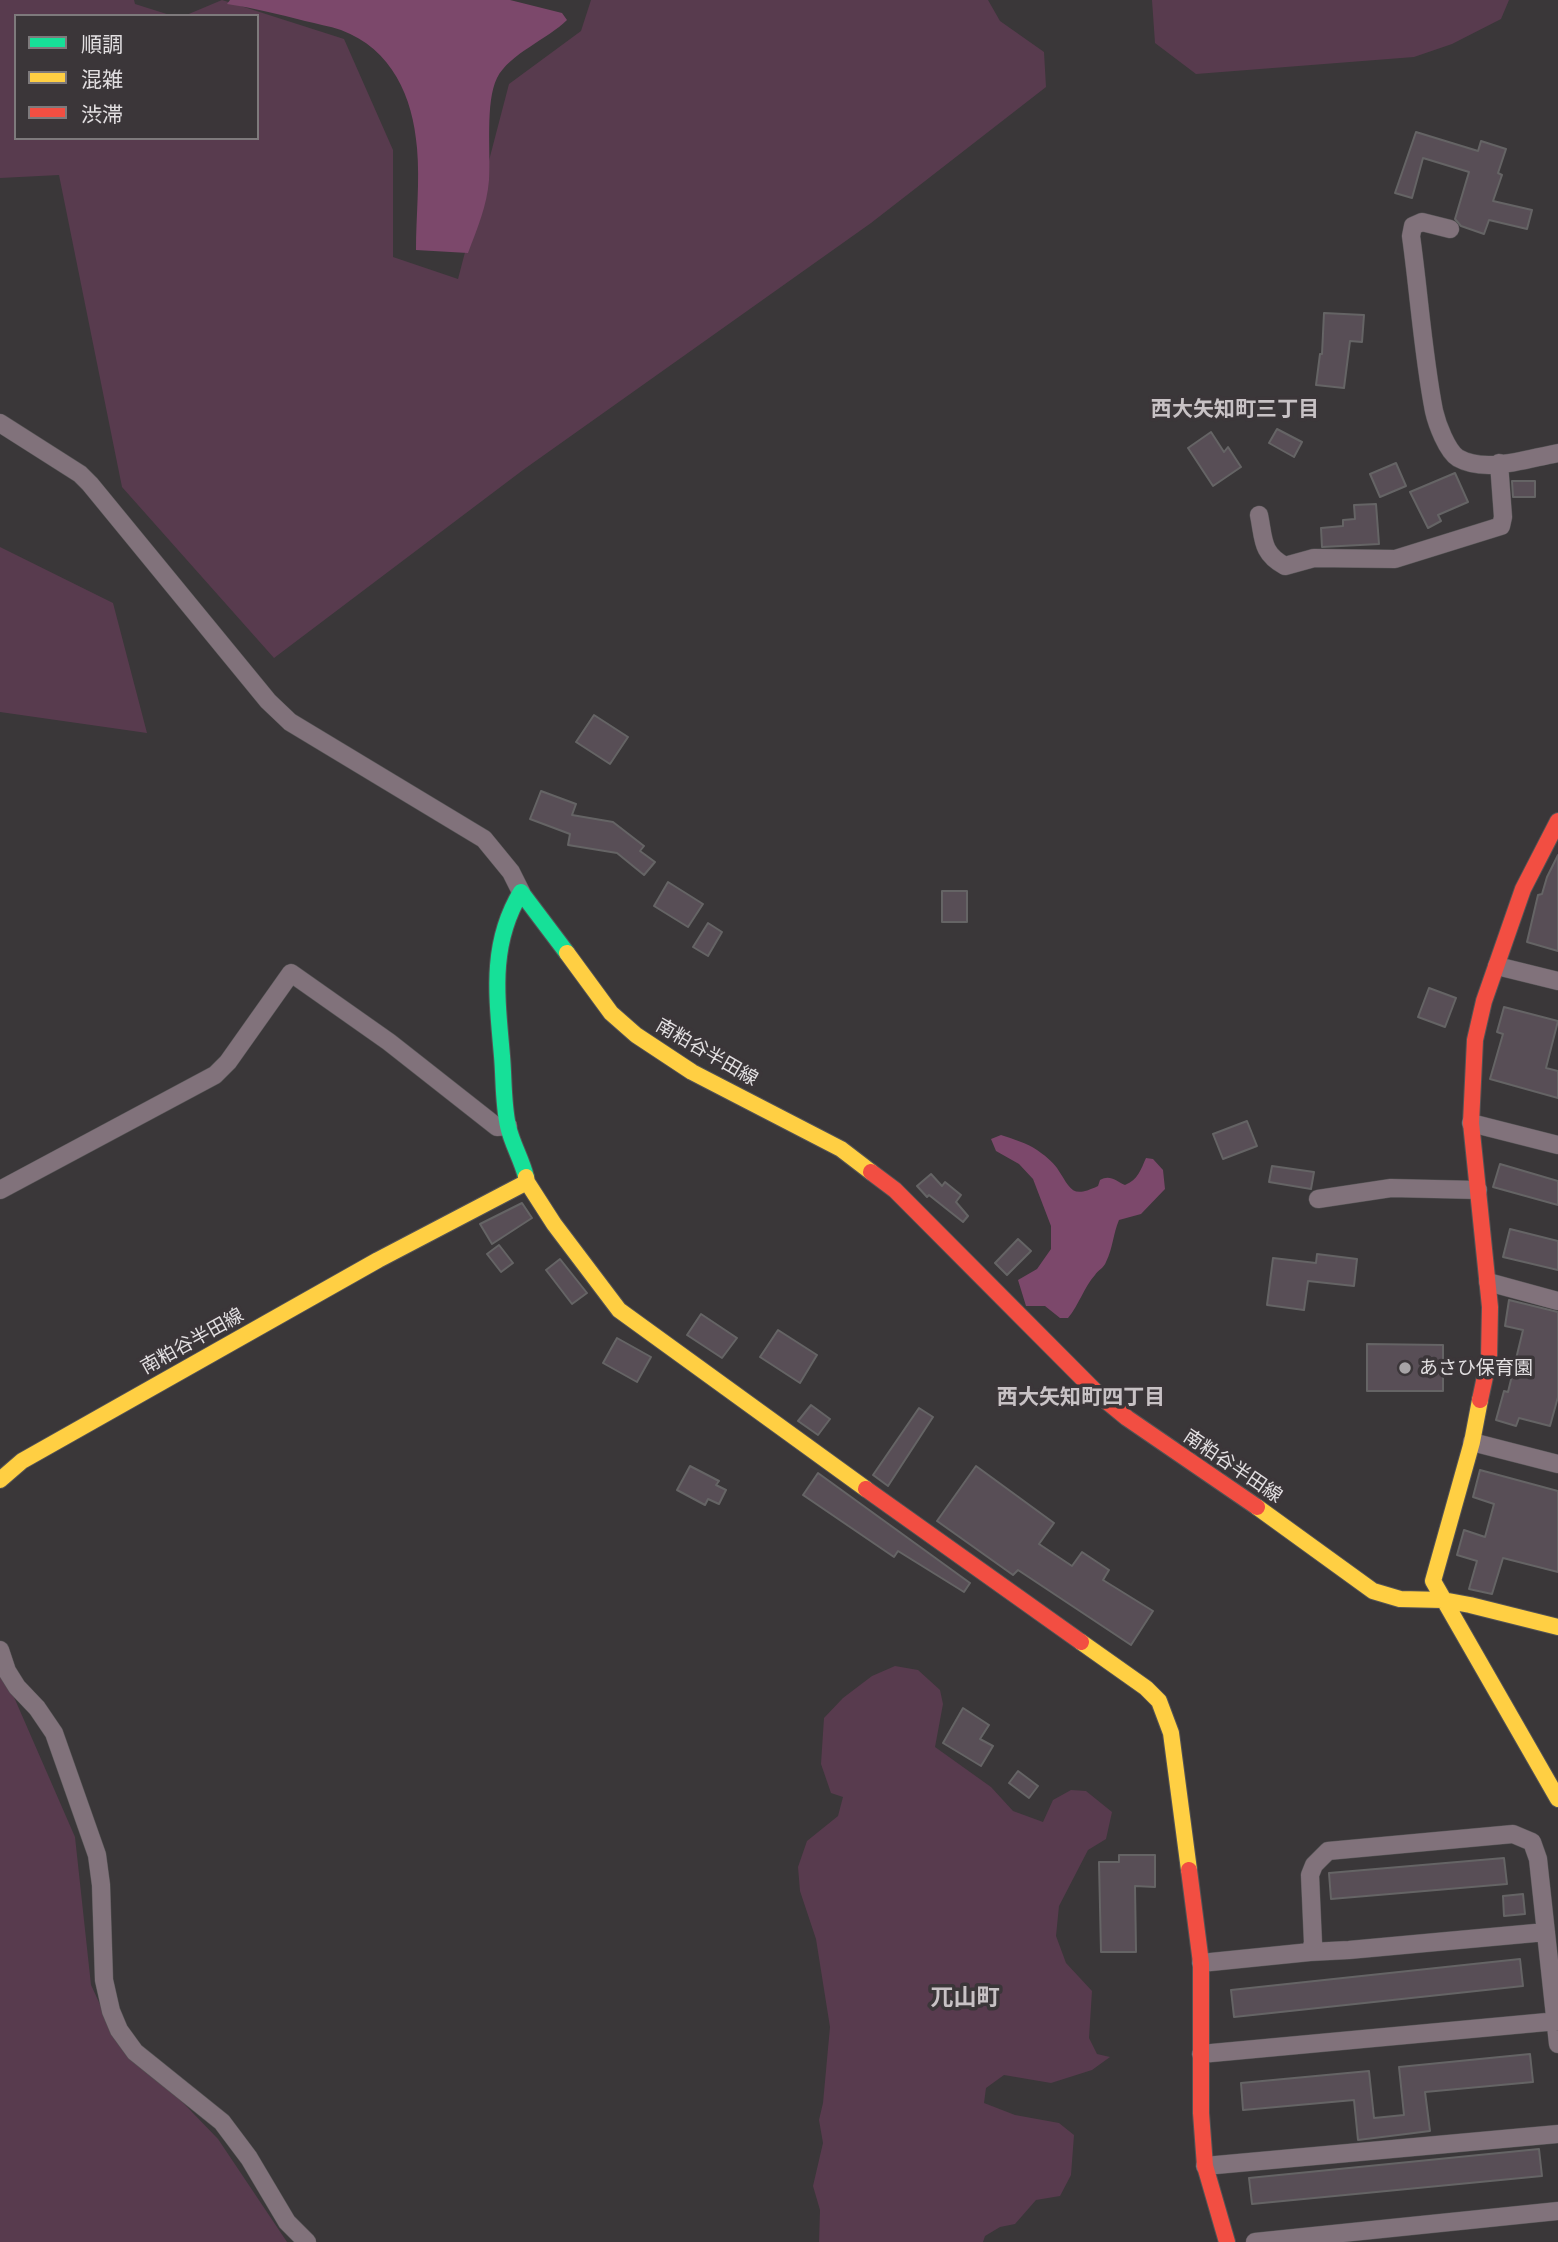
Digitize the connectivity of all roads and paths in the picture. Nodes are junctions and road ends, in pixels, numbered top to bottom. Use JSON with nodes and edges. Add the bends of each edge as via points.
{"nodes":[{"id":1,"x":1450,"y":229,"type":"dead end"},
{"id":2,"x":0,"y":423,"type":"edge"},
{"id":3,"x":1558,"y":453,"type":"edge"},
{"id":4,"x":1499,"y":463,"type":"junction"},
{"id":5,"x":1259,"y":515,"type":"dead end"},
{"id":6,"x":1558,"y":821,"type":"edge"},
{"id":7,"x":521,"y":892,"type":"junction"},
{"id":8,"x":1497,"y":966,"type":"junction"},
{"id":9,"x":1558,"y":981,"type":"edge"},
{"id":10,"x":1471,"y":1123,"type":"junction"},
{"id":11,"x":508,"y":1126,"type":"junction"},
{"id":12,"x":1558,"y":1145,"type":"edge"},
{"id":13,"x":527,"y":1182,"type":"junction"},
{"id":14,"x":0,"y":1190,"type":"edge"},
{"id":15,"x":1478,"y":1190,"type":"junction"},
{"id":16,"x":1318,"y":1199,"type":"dead end"},
{"id":17,"x":1488,"y":1282,"type":"junction"},
{"id":18,"x":1558,"y":1301,"type":"edge"},
{"id":19,"x":1472,"y":1442,"type":"junction"},
{"id":20,"x":1558,"y":1464,"type":"edge"},
{"id":21,"x":0,"y":1480,"type":"edge"},
{"id":22,"x":1443,"y":1600,"type":"junction"},
{"id":23,"x":1558,"y":1628,"type":"edge"},
{"id":24,"x":0,"y":1650,"type":"edge"},
{"id":25,"x":1558,"y":1799,"type":"edge"},
{"id":26,"x":1546,"y":1932,"type":"junction"},
{"id":27,"x":1310,"y":1952,"type":"junction"},
{"id":28,"x":1201,"y":1963,"type":"junction"},
{"id":29,"x":1557,"y":2022,"type":"edge"},
{"id":30,"x":1558,"y":2043,"type":"edge"},
{"id":31,"x":1201,"y":2054,"type":"junction"},
{"id":32,"x":1558,"y":2134,"type":"edge"},
{"id":33,"x":1205,"y":2166,"type":"junction"},
{"id":34,"x":1558,"y":2211,"type":"edge"},
{"id":35,"x":307,"y":2242,"type":"edge"},
{"id":36,"x":1227,"y":2242,"type":"edge"},
{"id":37,"x":1255,"y":2242,"type":"edge"}],
"edges":[{"from":1,"to":4,"type":"street","via":[[1422,222],[1413,226],[1412,236],[1435,413],[1457,457],[1472,463]]},
{"from":2,"to":7,"type":"street","via":[[90,484],[290,722],[464,824],[484,839]]},
{"from":3,"to":4,"type":"street"},
{"from":4,"to":5,"type":"street","via":[[1501,526],[1395,559],[1314,558],[1285,566],[1266,551]]},
{"from":6,"to":8,"type":"main road","via":[[1524,889]]},
{"from":7,"to":11,"type":"main road","via":[[509,909],[498,965]]},
{"from":7,"to":22,"type":"main road","name":"南粕谷半田線","via":[[611,1013],[636,1035],[692,1072],[841,1149],[895,1189],[1127,1418],[1373,1591],[1401,1600]]},
{"from":8,"to":9,"type":"street"},
{"from":8,"to":10,"type":"main road","via":[[1475,1040]]},
{"from":10,"to":12,"type":"street"},
{"from":10,"to":15,"type":"main road"},
{"from":11,"to":13,"type":"main road","via":[[525,1164]]},
{"from":11,"to":14,"type":"street","via":[[497,1127],[291,973],[215,1075]]},
{"from":13,"to":21,"type":"main road","name":"南粕谷半田線","via":[[46,1447]]},
{"from":13,"to":28,"type":"main road","via":[[620,1310],[1158,1701],[1171,1733]]},
{"from":15,"to":16,"type":"street","via":[[1391,1188]]},
{"from":15,"to":17,"type":"main road"},
{"from":17,"to":18,"type":"street"},
{"from":17,"to":19,"type":"main road","via":[[1489,1358]]},
{"from":19,"to":20,"type":"street"},
{"from":19,"to":22,"type":"main road","via":[[1433,1581]]},
{"from":22,"to":23,"type":"main road","name":"南粕谷半田線"},
{"from":22,"to":25,"type":"main road"},
{"from":24,"to":35,"type":"street","via":[[7,1671],[54,1733],[97,1856],[104,1980],[119,2030],[135,2052],[222,2122],[287,2222]]},
{"from":26,"to":27,"type":"street"},
{"from":26,"to":27,"type":"street","via":[[1535,1850],[1524,1837],[1498,1834],[1328,1851],[1310,1875]]},
{"from":26,"to":29,"type":"street"},
{"from":27,"to":28,"type":"street"},
{"from":28,"to":31,"type":"main road"},
{"from":29,"to":30,"type":"street"},
{"from":29,"to":31,"type":"street"},
{"from":31,"to":33,"type":"main road"},
{"from":32,"to":33,"type":"street"},
{"from":33,"to":36,"type":"main road"},
{"from":34,"to":37,"type":"street"}]}
